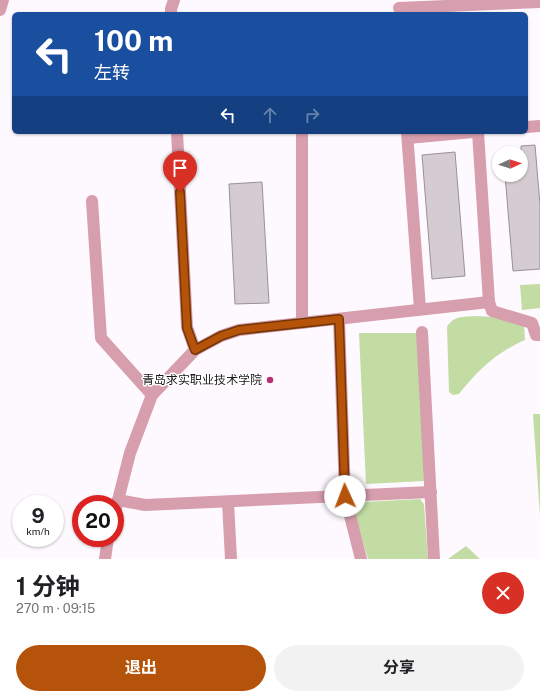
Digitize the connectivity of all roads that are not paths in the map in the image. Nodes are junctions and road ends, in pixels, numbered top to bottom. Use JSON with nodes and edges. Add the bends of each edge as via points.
{"nodes":[{"id":1,"x":3,"y":0,"type":"edge"},
{"id":2,"x":174,"y":0,"type":"edge"},
{"id":3,"x":540,"y":2,"type":"edge"},
{"id":4,"x":470,"y":6,"type":"edge"},
{"id":5,"x":399,"y":7,"type":"edge"},
{"id":6,"x":0,"y":10,"type":"edge"},
{"id":7,"x":171,"y":12,"type":"edge"},
{"id":8,"x":540,"y":126,"type":"edge"},
{"id":9,"x":528,"y":127,"type":"edge"},
{"id":10,"x":177,"y":134,"type":"edge"},
{"id":11,"x":302,"y":134,"type":"edge"},
{"id":12,"x":430,"y":134,"type":"edge"},
{"id":13,"x":478,"y":134,"type":"edge"},
{"id":14,"x":408,"y":135,"type":"edge"},
{"id":15,"x":92,"y":201,"type":"dead end"},
{"id":16,"x":489,"y":302,"type":"junction"},
{"id":17,"x":420,"y":309,"type":"junction"},
{"id":18,"x":339,"y":319,"type":"junction"},
{"id":19,"x":302,"y":323,"type":"junction"},
{"id":20,"x":422,"y":332,"type":"dead end"},
{"id":21,"x":540,"y":335,"type":"edge"},
{"id":22,"x":195,"y":350,"type":"junction"},
{"id":23,"x":152,"y":395,"type":"junction"},
{"id":24,"x":431,"y":492,"type":"junction"},
{"id":25,"x":120,"y":495,"type":"edge"},
{"id":26,"x":345,"y":496,"type":"junction"},
{"id":27,"x":228,"y":502,"type":"junction"},
{"id":28,"x":124,"y":506,"type":"edge"},
{"id":29,"x":107,"y":547,"type":"edge"},
{"id":30,"x":105,"y":559,"type":"edge"},
{"id":31,"x":231,"y":559,"type":"edge"},
{"id":32,"x":361,"y":559,"type":"edge"},
{"id":33,"x":434,"y":559,"type":"edge"}],
"edges":[{"from":1,"to":6,"type":"street"},
{"from":2,"to":7,"type":"street"},
{"from":3,"to":4,"type":"street"},
{"from":4,"to":5,"type":"street"},
{"from":8,"to":9,"type":"street"},
{"from":10,"to":22,"type":"street","via":[[187,328]]},
{"from":11,"to":19,"type":"street"},
{"from":12,"to":14,"type":"street"},
{"from":13,"to":16,"type":"street"},
{"from":14,"to":17,"type":"street"},
{"from":15,"to":23,"type":"street","via":[[101,338]]},
{"from":16,"to":17,"type":"street"},
{"from":16,"to":21,"type":"street","via":[[492,311],[532,323],[536,335]]},
{"from":17,"to":18,"type":"street"},
{"from":18,"to":19,"type":"street"},
{"from":18,"to":26,"type":"street"},
{"from":19,"to":22,"type":"street","via":[[239,330]]},
{"from":20,"to":24,"type":"street"},
{"from":22,"to":23,"type":"street"},
{"from":23,"to":25,"type":"street","via":[[130,453]]},
{"from":24,"to":26,"type":"street"},
{"from":24,"to":33,"type":"street"},
{"from":26,"to":27,"type":"street"},
{"from":26,"to":32,"type":"street"},
{"from":27,"to":28,"type":"street"},
{"from":27,"to":31,"type":"street"},
{"from":29,"to":30,"type":"street"}]}
